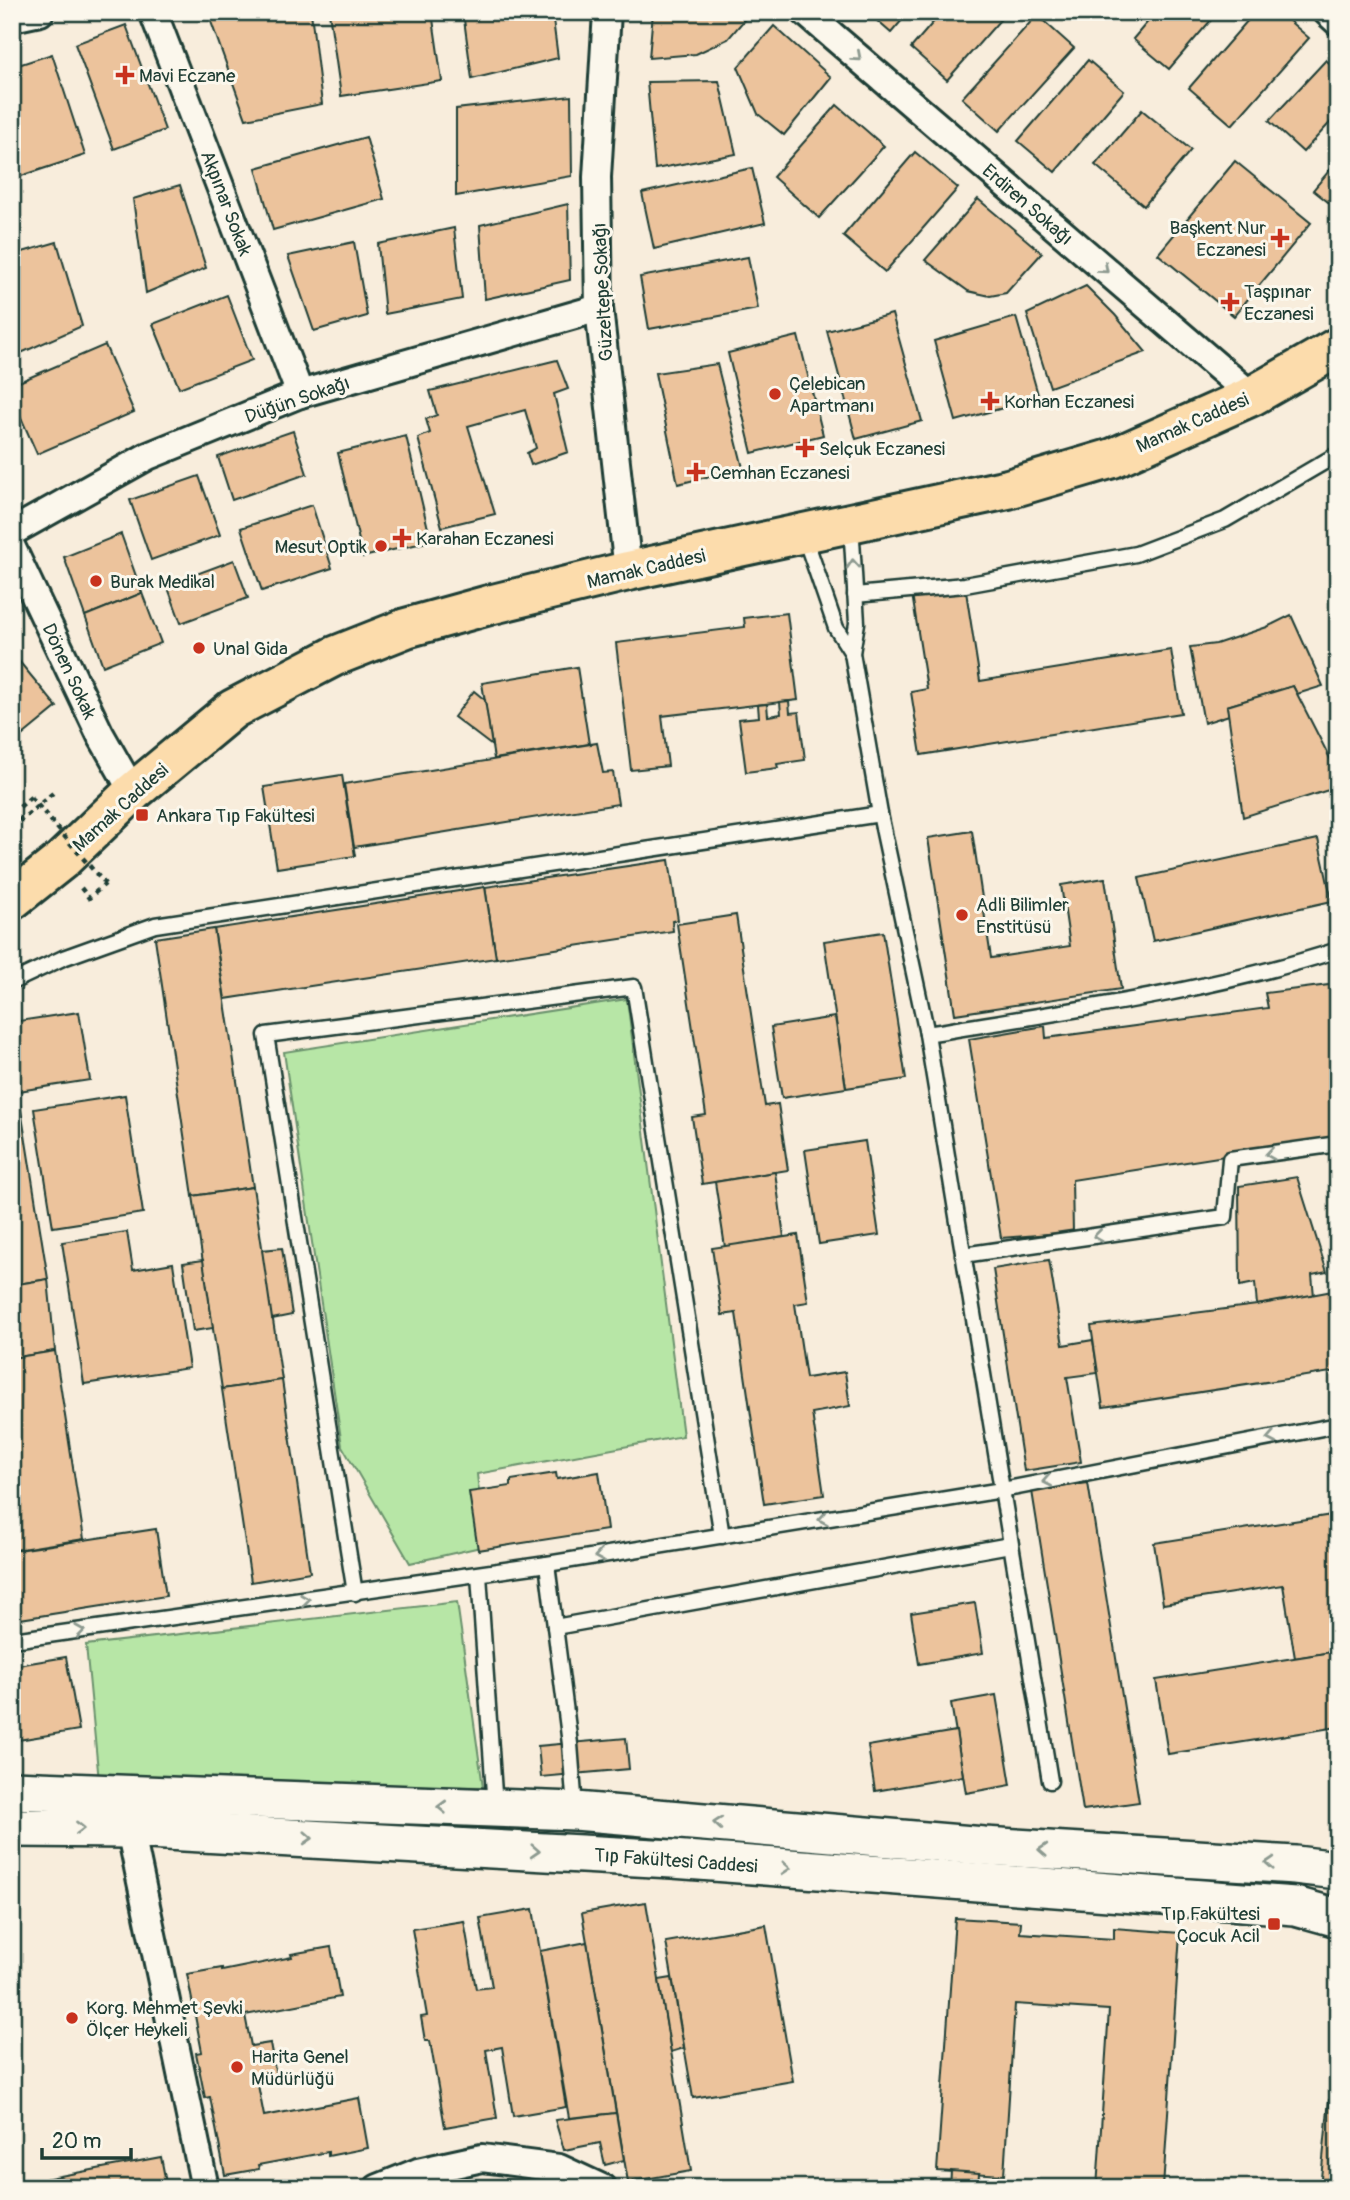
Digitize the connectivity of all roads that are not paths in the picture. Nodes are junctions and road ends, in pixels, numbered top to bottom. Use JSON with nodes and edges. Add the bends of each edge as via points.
{"nodes":[{"id":1,"x":40,"y":12,"type":"edge"},
{"id":2,"x":153,"y":12,"type":"edge"},
{"id":3,"x":607,"y":12,"type":"edge"},
{"id":4,"x":805,"y":12,"type":"edge"},
{"id":5,"x":1327,"y":12,"type":"edge"},
{"id":6,"x":12,"y":18,"type":"edge"},
{"id":7,"x":1338,"y":22,"type":"edge"},
{"id":8,"x":599,"y":308,"type":"junction"},
{"id":9,"x":1338,"y":347,"type":"edge"},
{"id":10,"x":300,"y":394,"type":"junction"},
{"id":11,"x":1252,"y":396,"type":"junction"},
{"id":12,"x":1338,"y":454,"type":"edge"},
{"id":13,"x":851,"y":523,"type":"junction"},
{"id":14,"x":12,"y":533,"type":"edge"},
{"id":15,"x":804,"y":533,"type":"junction"},
{"id":16,"x":12,"y":548,"type":"edge"},
{"id":17,"x":628,"y":571,"type":"junction"},
{"id":18,"x":855,"y":595,"type":"junction"},
{"id":19,"x":852,"y":653,"type":"junction"},
{"id":20,"x":133,"y":792,"type":"junction"},
{"id":21,"x":880,"y":814,"type":"junction"},
{"id":22,"x":12,"y":900,"type":"edge"},
{"id":23,"x":1338,"y":950,"type":"edge"},
{"id":24,"x":12,"y":982,"type":"edge"},
{"id":25,"x":927,"y":1034,"type":"junction"},
{"id":26,"x":1338,"y":1144,"type":"edge"},
{"id":27,"x":963,"y":1255,"type":"junction"},
{"id":28,"x":1338,"y":1424,"type":"edge"},
{"id":29,"x":1002,"y":1490,"type":"junction"},
{"id":30,"x":722,"y":1536,"type":"junction"},
{"id":31,"x":1010,"y":1545,"type":"junction"},
{"id":32,"x":547,"y":1564,"type":"junction"},
{"id":33,"x":479,"y":1576,"type":"junction"},
{"id":34,"x":355,"y":1593,"type":"junction"},
{"id":35,"x":555,"y":1627,"type":"junction"},
{"id":36,"x":12,"y":1639,"type":"edge"},
{"id":37,"x":1050,"y":1781,"type":"dead end"},
{"id":38,"x":12,"y":1790,"type":"edge"},
{"id":39,"x":495,"y":1809,"type":"junction"},
{"id":40,"x":575,"y":1811,"type":"junction"},
{"id":41,"x":12,"y":1828,"type":"edge"},
{"id":42,"x":130,"y":1829,"type":"junction"},
{"id":43,"x":1338,"y":1870,"type":"edge"},
{"id":44,"x":1338,"y":1918,"type":"edge"},
{"id":45,"x":205,"y":2188,"type":"edge"},
{"id":46,"x":378,"y":2188,"type":"edge"},
{"id":47,"x":602,"y":2188,"type":"edge"}],
"edges":[{"from":1,"to":6,"type":"street"},
{"from":2,"to":10,"type":"street","name":"Akpınar Sokak"},
{"from":3,"to":8,"type":"street","name":"Güzeltepe Sokağı","via":[[597,177]]},
{"from":4,"to":11,"type":"street","name":"Erdiren Sokağı","one_way":true},
{"from":5,"to":7,"type":"street"},
{"from":8,"to":10,"type":"street","name":"Düğün Sokağı"},
{"from":8,"to":17,"type":"street","name":"Güzeltepe Sokağı"},
{"from":9,"to":11,"type":"main road","name":"Mamak Caddesi"},
{"from":10,"to":14,"type":"street","name":"Düğün Sokağı","via":[[148,456]]},
{"from":11,"to":13,"type":"main road","name":"Mamak Caddesi","via":[[1113,458],[1007,489]]},
{"from":12,"to":18,"type":"lane","via":[[1225,520],[1136,554],[965,585]]},
{"from":13,"to":15,"type":"main road","name":"Mamak Caddesi"},
{"from":18,"to":13,"type":"lane","one_way":true},
{"from":15,"to":17,"type":"main road","name":"Mamak Caddesi"},
{"from":15,"to":19,"type":"lane","via":[[836,628]]},
{"from":16,"to":20,"type":"street","name":"Dönen Sokak","via":[[100,734]]},
{"from":17,"to":20,"type":"main road","name":"Mamak Caddesi","via":[[406,628],[335,656],[233,709]]},
{"from":18,"to":19,"type":"lane"},
{"from":19,"to":21,"type":"lane"},
{"from":20,"to":22,"type":"main road","name":"Mamak Caddesi","via":[[61,861]]},
{"from":21,"to":24,"type":"lane","via":[[155,925]]},
{"from":21,"to":25,"type":"lane"},
{"from":23,"to":25,"type":"lane","via":[[1236,979]]},
{"from":25,"to":27,"type":"lane"},
{"from":26,"to":27,"type":"lane","one_way":true,"via":[[1230,1159],[1225,1217]]},
{"from":27,"to":29,"type":"lane"},
{"from":28,"to":29,"type":"lane","one_way":true},
{"from":29,"to":30,"type":"lane","one_way":true},
{"from":29,"to":31,"type":"lane"},
{"from":30,"to":32,"type":"lane","one_way":true},
{"from":30,"to":34,"type":"lane","via":[[634,987],[267,1035]]},
{"from":31,"to":35,"type":"lane"},
{"from":31,"to":37,"type":"lane"},
{"from":32,"to":33,"type":"lane"},
{"from":32,"to":35,"type":"lane"},
{"from":33,"to":34,"type":"lane"},
{"from":33,"to":39,"type":"lane"},
{"from":36,"to":34,"type":"lane","one_way":true},
{"from":35,"to":40,"type":"lane"},
{"from":39,"to":38,"type":"main road","name":"Tıp Fakültesi Caddesi","one_way":true},
{"from":39,"to":40,"type":"main road","name":"Tıp Fakültesi Caddesi"},
{"from":43,"to":40,"type":"main road","name":"Tıp Fakültesi Caddesi","one_way":true},
{"from":41,"to":42,"type":"main road","name":"Tıp Fakültesi Caddesi","one_way":true},
{"from":42,"to":44,"type":"main road","name":"Tıp Fakültesi Caddesi","one_way":true,"via":[[755,1865],[1295,1906]]},
{"from":42,"to":45,"type":"street"},
{"from":46,"to":47,"type":"street","via":[[418,2172],[482,2158],[559,2168]]}]}
